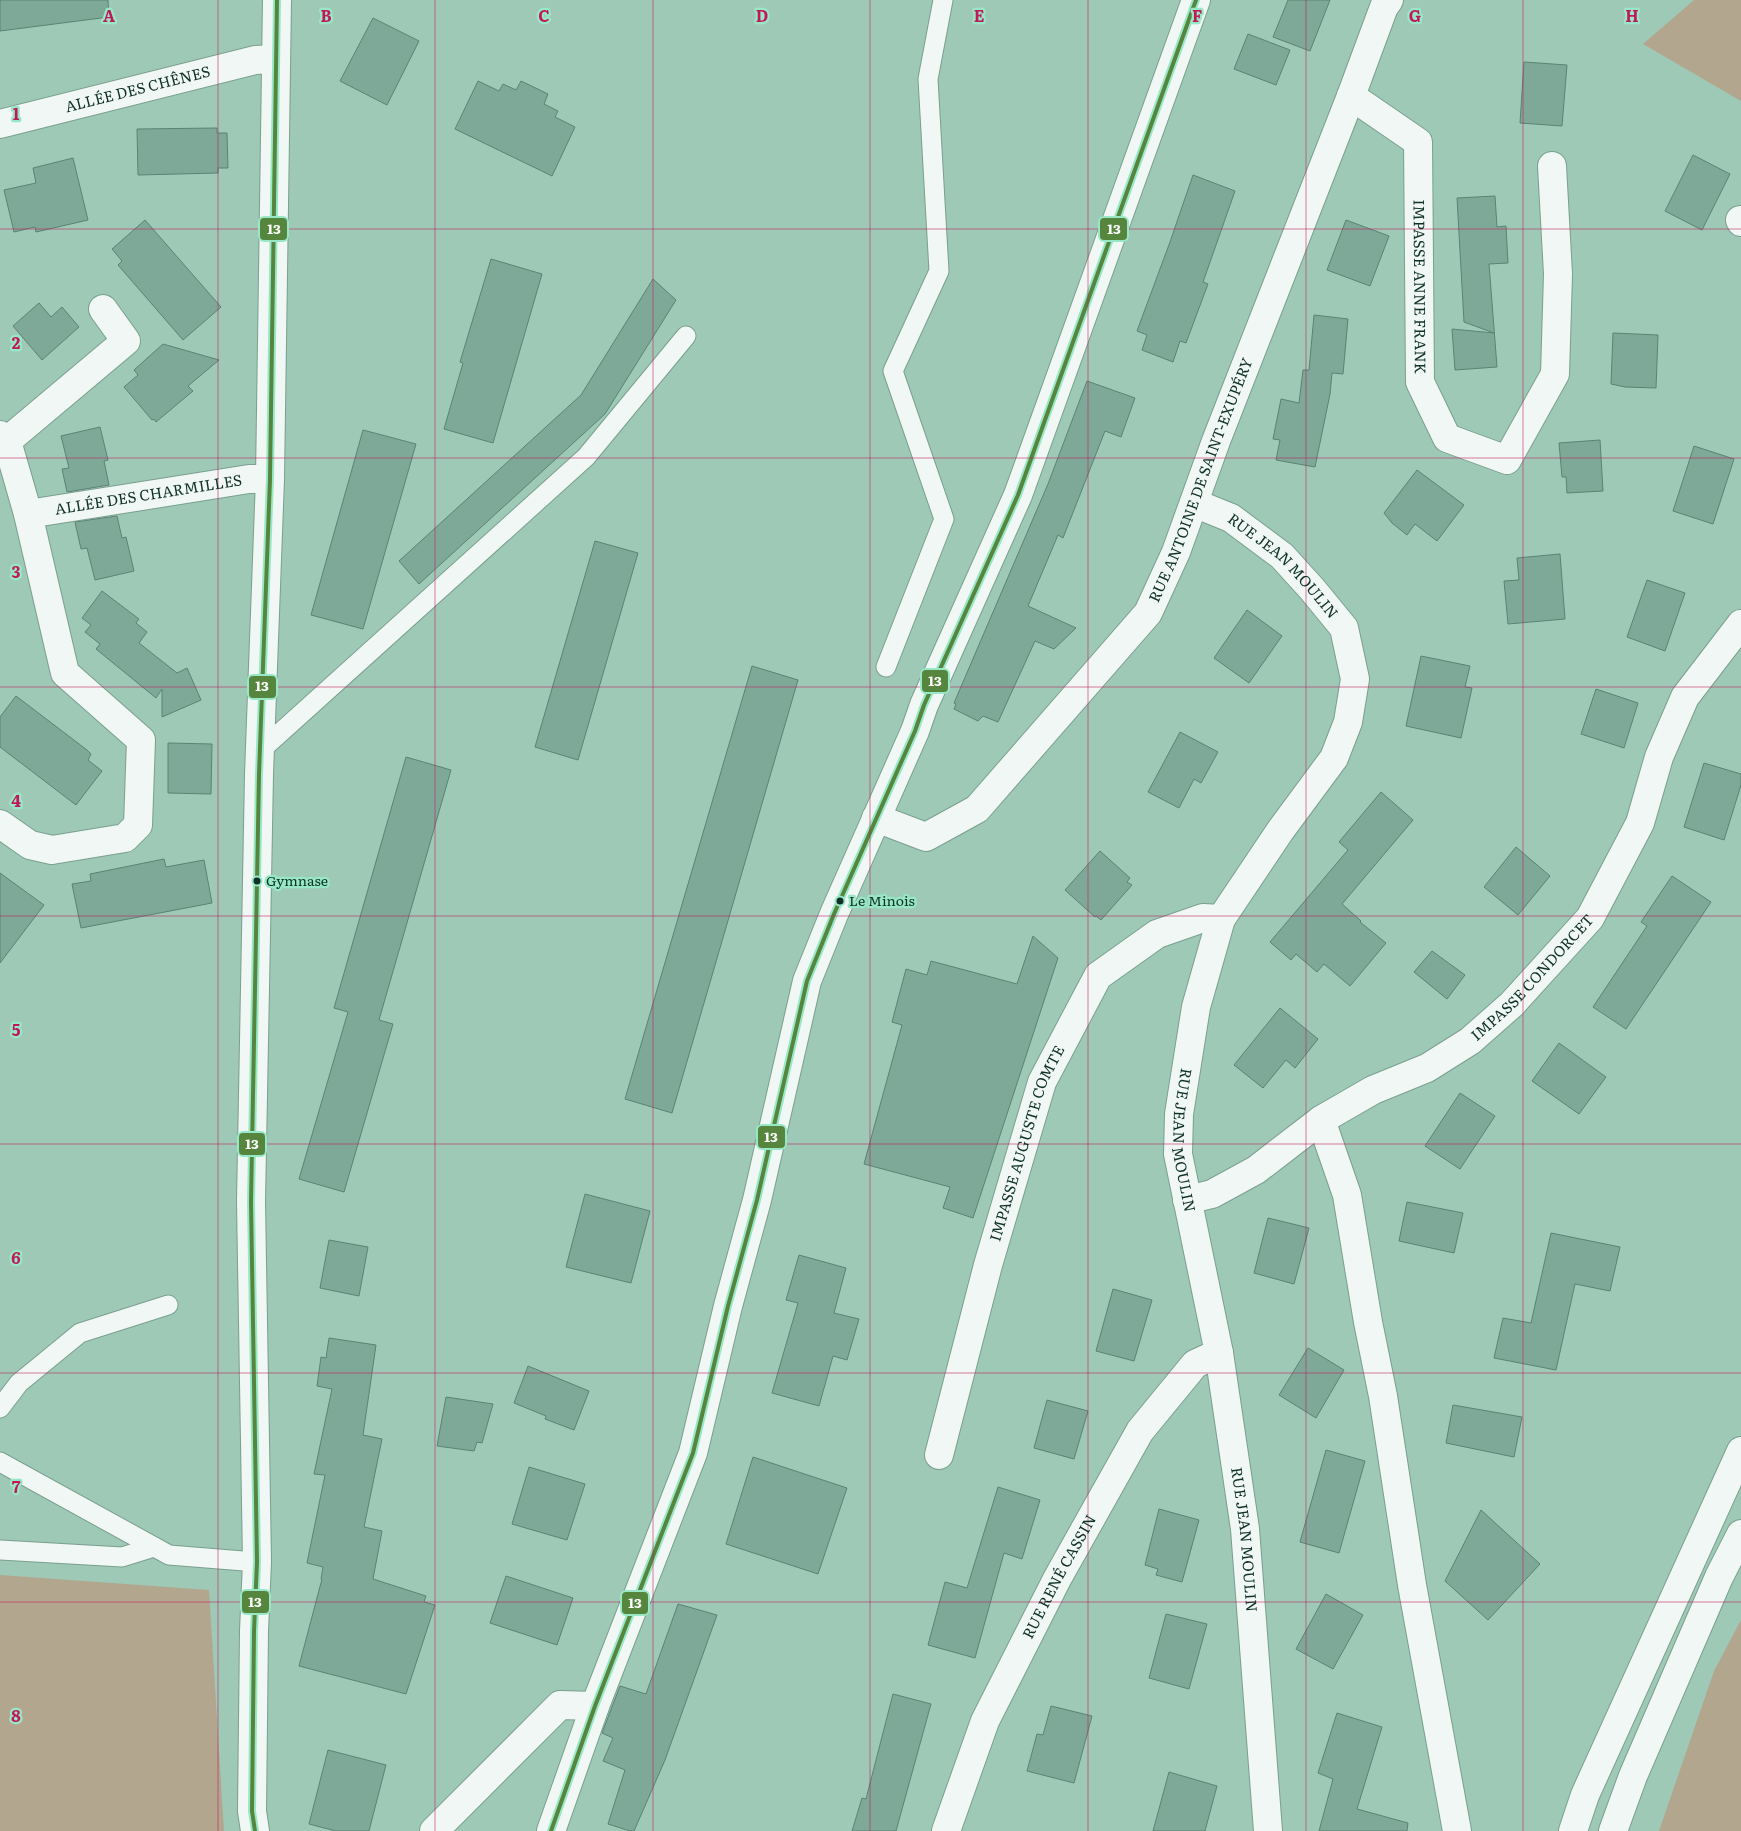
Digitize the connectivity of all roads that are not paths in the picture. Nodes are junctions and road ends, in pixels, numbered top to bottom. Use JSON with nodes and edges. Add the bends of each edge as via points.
{"nodes":[{"id":1,"x":277,"y":0,"type":"edge"},
{"id":2,"x":944,"y":0,"type":"edge"},
{"id":3,"x":1196,"y":0,"type":"edge"},
{"id":4,"x":1388,"y":0,"type":"edge"},
{"id":5,"x":276,"y":59,"type":"junction"},
{"id":6,"x":1351,"y":96,"type":"junction"},
{"id":7,"x":0,"y":124,"type":"edge"},
{"id":8,"x":1552,"y":166,"type":"dead end"},
{"id":9,"x":103,"y":309,"type":"dead end"},
{"id":10,"x":686,"y":336,"type":"dead end"},
{"id":11,"x":3,"y":438,"type":"edge"},
{"id":12,"x":270,"y":479,"type":"junction"},
{"id":13,"x":1194,"y":503,"type":"junction"},
{"id":14,"x":28,"y":514,"type":"junction"},
{"id":15,"x":1741,"y":624,"type":"edge"},
{"id":16,"x":886,"y":668,"type":"dead end"},
{"id":17,"x":260,"y":751,"type":"junction"},
{"id":18,"x":876,"y":818,"type":"junction"},
{"id":19,"x":0,"y":824,"type":"edge"},
{"id":20,"x":1221,"y":918,"type":"junction"},
{"id":21,"x":1321,"y":1120,"type":"junction"},
{"id":22,"x":1187,"y":1200,"type":"junction"},
{"id":23,"x":168,"y":1305,"type":"dead end"},
{"id":24,"x":1219,"y":1353,"type":"junction"},
{"id":25,"x":0,"y":1408,"type":"edge"},
{"id":26,"x":1741,"y":1451,"type":"edge"},
{"id":27,"x":939,"y":1454,"type":"dead end"},
{"id":28,"x":0,"y":1462,"type":"edge"},
{"id":29,"x":1741,"y":1534,"type":"edge"},
{"id":30,"x":154,"y":1547,"type":"junction"},
{"id":31,"x":0,"y":1550,"type":"edge"},
{"id":32,"x":257,"y":1562,"type":"junction"},
{"id":33,"x":595,"y":1706,"type":"junction"},
{"id":34,"x":255,"y":1831,"type":"edge"},
{"id":35,"x":434,"y":1831,"type":"edge"},
{"id":36,"x":551,"y":1831,"type":"edge"},
{"id":37,"x":946,"y":1831,"type":"edge"},
{"id":38,"x":1268,"y":1831,"type":"edge"},
{"id":39,"x":1457,"y":1831,"type":"edge"},
{"id":40,"x":1573,"y":1831,"type":"edge"},
{"id":41,"x":1614,"y":1831,"type":"edge"}],
"edges":[{"from":1,"to":5,"type":"main road"},
{"from":2,"to":16,"type":"lane","via":[[928,78],[940,271],[893,371],[944,519]]},
{"from":3,"to":18,"type":"main road","via":[[1018,495]]},
{"from":4,"to":6,"type":"main road","name":"RUE ANTOINE DE SAINT-EXUPÉRY"},
{"from":5,"to":7,"type":"main road","name":"ALLÉE DES CHÊNES","via":[[255,60]]},
{"from":5,"to":12,"type":"main road"},
{"from":6,"to":8,"type":"main road","name":"IMPASSE ANNE FRANK","via":[[1418,142],[1420,382],[1448,438],[1507,460],[1555,374],[1558,274]]},
{"from":6,"to":13,"type":"main road","name":"RUE ANTOINE DE SAINT-EXUPÉRY"},
{"from":9,"to":11,"type":"main road","via":[[126,341]]},
{"from":10,"to":17,"type":"lane","via":[[586,457]]},
{"from":11,"to":14,"type":"main road"},
{"from":12,"to":14,"type":"main road","name":"ALLÉE DES CHARMILLES","via":[[249,479]]},
{"from":12,"to":17,"type":"main road"},
{"from":13,"to":18,"type":"main road","name":"RUE ANTOINE DE SAINT-EXUPÉRY","via":[[1148,613],[977,809],[926,837]]},
{"from":13,"to":20,"type":"main road","name":"RUE JEAN MOULIN","via":[[1231,518],[1282,556],[1312,588],[1344,628],[1355,679],[1348,722],[1334,758]]},
{"from":14,"to":19,"type":"main road","via":[[65,674],[141,740],[138,825],[125,838],[52,850],[30,845]]},
{"from":15,"to":21,"type":"main road","name":"IMPASSE CONDORCET","via":[[1684,697],[1659,758],[1640,823],[1590,918],[1512,1004],[1470,1041],[1427,1068],[1372,1090]]},
{"from":17,"to":32,"type":"main road","via":[[251,1202]]},
{"from":18,"to":33,"type":"main road","via":[[807,981],[694,1453]]},
{"from":20,"to":22,"type":"main road","name":"RUE JEAN MOULIN","via":[[1196,1007],[1179,1114],[1178,1154]]},
{"from":20,"to":27,"type":"main road","name":"IMPASSE AUGUSTE COMTE","via":[[1203,918],[1157,934],[1098,976],[1042,1082],[988,1265]]},
{"from":21,"to":22,"type":"main road","name":"IMPASSE CONDORCET","via":[[1256,1170],[1212,1194]]},
{"from":21,"to":39,"type":"main road","via":[[1347,1195]]},
{"from":22,"to":24,"type":"main road","name":"RUE JEAN MOULIN"},
{"from":23,"to":25,"type":"lane","via":[[80,1333],[19,1383]]},
{"from":24,"to":37,"type":"main road","name":"RUE RENÉ CASSIN","via":[[1195,1364],[1140,1431],[1057,1579],[985,1721]]},
{"from":24,"to":38,"type":"main road","name":"RUE JEAN MOULIN","via":[[1245,1529]]},
{"from":26,"to":40,"type":"main road","via":[[1585,1795]]},
{"from":28,"to":30,"type":"lane"},
{"from":29,"to":41,"type":"main road","via":[[1719,1577],[1633,1776]]},
{"from":30,"to":31,"type":"lane","via":[[122,1557]]},
{"from":30,"to":32,"type":"lane","via":[[170,1555]]},
{"from":32,"to":34,"type":"main road","via":[[252,1802]]},
{"from":33,"to":35,"type":"main road","via":[[560,1705]]},
{"from":33,"to":36,"type":"main road"}]}
